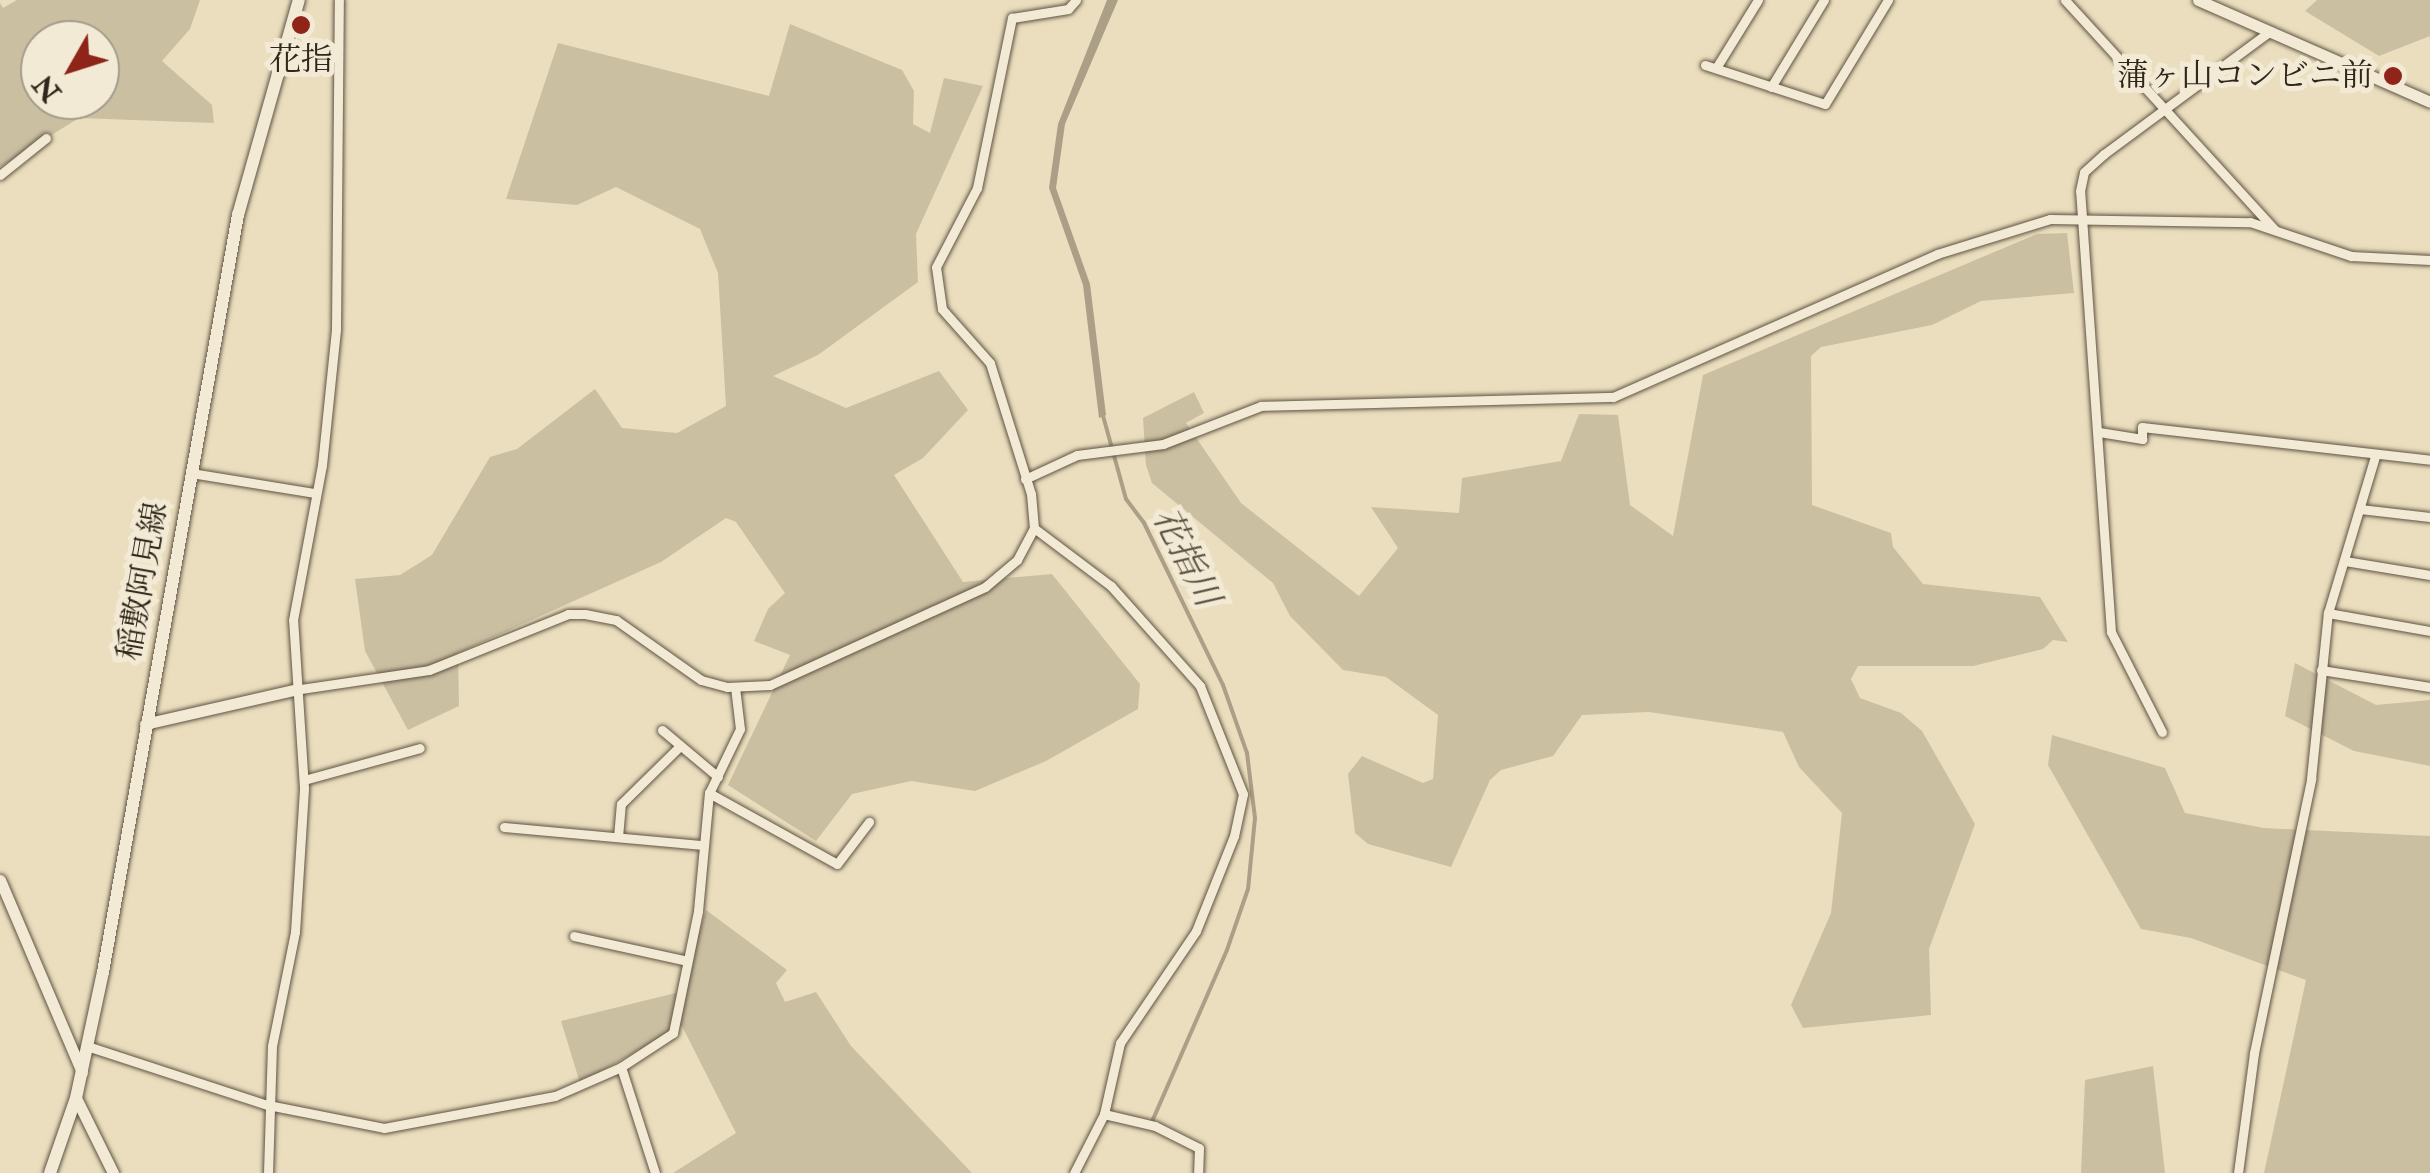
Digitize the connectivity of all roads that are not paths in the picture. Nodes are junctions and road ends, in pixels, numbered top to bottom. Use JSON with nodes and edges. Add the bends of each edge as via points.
{"nodes":[{"id":1,"x":300,"y":0,"type":"edge"},
{"id":2,"x":340,"y":0,"type":"edge"},
{"id":3,"x":1076,"y":0,"type":"edge"},
{"id":4,"x":1758,"y":0,"type":"edge"},
{"id":5,"x":1824,"y":0,"type":"edge"},
{"id":6,"x":1871,"y":0,"type":"edge"},
{"id":7,"x":2065,"y":0,"type":"edge"},
{"id":8,"x":2198,"y":0,"type":"edge"},
{"id":9,"x":1885,"y":4,"type":"edge"},
{"id":10,"x":2270,"y":31,"type":"junction"},
{"id":11,"x":1704,"y":65,"type":"dead end"},
{"id":12,"x":1716,"y":68,"type":"junction"},
{"id":13,"x":1771,"y":86,"type":"junction"},
{"id":14,"x":2430,"y":102,"type":"edge"},
{"id":15,"x":2166,"y":110,"type":"junction"},
{"id":16,"x":46,"y":138,"type":"dead end"},
{"id":17,"x":0,"y":175,"type":"edge"},
{"id":18,"x":2080,"y":218,"type":"junction"},
{"id":19,"x":2274,"y":230,"type":"junction"},
{"id":20,"x":2430,"y":260,"type":"edge"},
{"id":21,"x":2099,"y":432,"type":"junction"},
{"id":22,"x":2375,"y":456,"type":"junction"},
{"id":23,"x":2430,"y":460,"type":"edge"},
{"id":24,"x":190,"y":473,"type":"junction"},
{"id":25,"x":1025,"y":479,"type":"junction"},
{"id":26,"x":315,"y":493,"type":"junction"},
{"id":27,"x":2360,"y":509,"type":"junction"},
{"id":28,"x":2430,"y":518,"type":"edge"},
{"id":29,"x":1034,"y":528,"type":"junction"},
{"id":30,"x":2344,"y":560,"type":"junction"},
{"id":31,"x":2430,"y":575,"type":"edge"},
{"id":32,"x":2328,"y":613,"type":"junction"},
{"id":33,"x":2430,"y":631,"type":"edge"},
{"id":34,"x":2320,"y":670,"type":"junction"},
{"id":35,"x":735,"y":687,"type":"junction"},
{"id":36,"x":2430,"y":687,"type":"edge"},
{"id":37,"x":294,"y":690,"type":"junction"},
{"id":38,"x":145,"y":724,"type":"junction"},
{"id":39,"x":662,"y":730,"type":"dead end"},
{"id":40,"x":2162,"y":732,"type":"dead end"},
{"id":41,"x":680,"y":746,"type":"junction"},
{"id":42,"x":420,"y":748,"type":"dead end"},
{"id":43,"x":718,"y":778,"type":"junction"},
{"id":44,"x":304,"y":780,"type":"junction"},
{"id":45,"x":709,"y":793,"type":"junction"},
{"id":46,"x":869,"y":822,"type":"dead end"},
{"id":47,"x":504,"y":827,"type":"dead end"},
{"id":48,"x":618,"y":838,"type":"junction"},
{"id":49,"x":703,"y":845,"type":"junction"},
{"id":50,"x":0,"y":880,"type":"edge"},
{"id":51,"x":574,"y":936,"type":"dead end"},
{"id":52,"x":683,"y":960,"type":"junction"},
{"id":53,"x":87,"y":1046,"type":"junction"},
{"id":54,"x":621,"y":1066,"type":"junction"},
{"id":55,"x":82,"y":1072,"type":"junction"},
{"id":56,"x":76,"y":1098,"type":"junction"},
{"id":57,"x":268,"y":1104,"type":"junction"},
{"id":58,"x":1104,"y":1114,"type":"junction"},
{"id":59,"x":50,"y":1173,"type":"edge"},
{"id":60,"x":113,"y":1173,"type":"edge"},
{"id":61,"x":268,"y":1173,"type":"edge"},
{"id":62,"x":655,"y":1173,"type":"edge"},
{"id":63,"x":1074,"y":1173,"type":"edge"},
{"id":64,"x":1198,"y":1173,"type":"edge"},
{"id":65,"x":2238,"y":1173,"type":"edge"}],
"edges":[{"from":1,"to":24,"type":"main road","name":"稲敷阿見線","via":[[238,215]]},
{"from":2,"to":26,"type":"street","via":[[336,329]]},
{"from":3,"to":25,"type":"street","via":[[1068,9],[1012,18],[978,188],[936,267],[942,309],[990,363]]},
{"from":4,"to":12,"type":"street"},
{"from":5,"to":13,"type":"street"},
{"from":6,"to":9,"type":"street"},
{"from":7,"to":15,"type":"street"},
{"from":8,"to":10,"type":"street"},
{"from":9,"to":13,"type":"street","via":[[1825,104]]},
{"from":10,"to":14,"type":"street"},
{"from":10,"to":15,"type":"street"},
{"from":11,"to":12,"type":"street"},
{"from":12,"to":13,"type":"street"},
{"from":15,"to":18,"type":"street","via":[[2084,172]]},
{"from":15,"to":19,"type":"street"},
{"from":16,"to":17,"type":"street"},
{"from":18,"to":19,"type":"street","via":[[2224,220]]},
{"from":18,"to":21,"type":"street"},
{"from":18,"to":25,"type":"street","via":[[2050,220],[1937,254],[1613,397],[1261,406],[1163,444],[1077,454]]},
{"from":19,"to":20,"type":"street","via":[[2351,256]]},
{"from":21,"to":22,"type":"street","via":[[2142,439],[2142,428]]},
{"from":21,"to":40,"type":"street","via":[[2111,632]]},
{"from":22,"to":23,"type":"street"},
{"from":22,"to":27,"type":"street"},
{"from":24,"to":26,"type":"street"},
{"from":24,"to":38,"type":"main road","name":"稲敷阿見線"},
{"from":25,"to":29,"type":"street"},
{"from":26,"to":37,"type":"street","via":[[293,620]]},
{"from":27,"to":28,"type":"street"},
{"from":27,"to":30,"type":"street"},
{"from":29,"to":35,"type":"street","via":[[1017,560],[985,587],[788,680]]},
{"from":29,"to":58,"type":"street","via":[[1111,586],[1200,686],[1243,794],[1234,836],[1196,931],[1120,1043]]},
{"from":30,"to":31,"type":"street"},
{"from":30,"to":32,"type":"street"},
{"from":32,"to":33,"type":"street"},
{"from":32,"to":34,"type":"street"},
{"from":34,"to":36,"type":"street"},
{"from":34,"to":65,"type":"street","via":[[2311,779],[2254,1054]]},
{"from":35,"to":37,"type":"street","via":[[678,668],[616,620],[585,614],[554,619],[429,670]]},
{"from":35,"to":43,"type":"street","via":[[740,729]]},
{"from":37,"to":38,"type":"street"},
{"from":37,"to":44,"type":"street"},
{"from":38,"to":53,"type":"main road","name":"稲敷阿見線"},
{"from":39,"to":41,"type":"street"},
{"from":41,"to":43,"type":"street"},
{"from":41,"to":48,"type":"street","via":[[622,804]]},
{"from":42,"to":44,"type":"street"},
{"from":43,"to":45,"type":"street"},
{"from":44,"to":57,"type":"street","via":[[296,932]]},
{"from":45,"to":46,"type":"street","via":[[837,864]]},
{"from":45,"to":49,"type":"street"},
{"from":47,"to":48,"type":"street"},
{"from":48,"to":49,"type":"street"},
{"from":49,"to":52,"type":"street","via":[[698,911]]},
{"from":50,"to":55,"type":"street"},
{"from":51,"to":52,"type":"street"},
{"from":52,"to":54,"type":"street","via":[[673,1033]]},
{"from":53,"to":55,"type":"main road","name":"稲敷阿見線"},
{"from":53,"to":57,"type":"street"},
{"from":54,"to":57,"type":"street","via":[[537,1102],[384,1128]]},
{"from":54,"to":62,"type":"street"},
{"from":55,"to":56,"type":"main road","name":"稲敷阿見線"},
{"from":56,"to":59,"type":"main road","name":"稲敷阿見線"},
{"from":56,"to":60,"type":"street"},
{"from":57,"to":61,"type":"street"},
{"from":58,"to":63,"type":"street"},
{"from":58,"to":64,"type":"street","via":[[1155,1126],[1200,1148]]}]}
